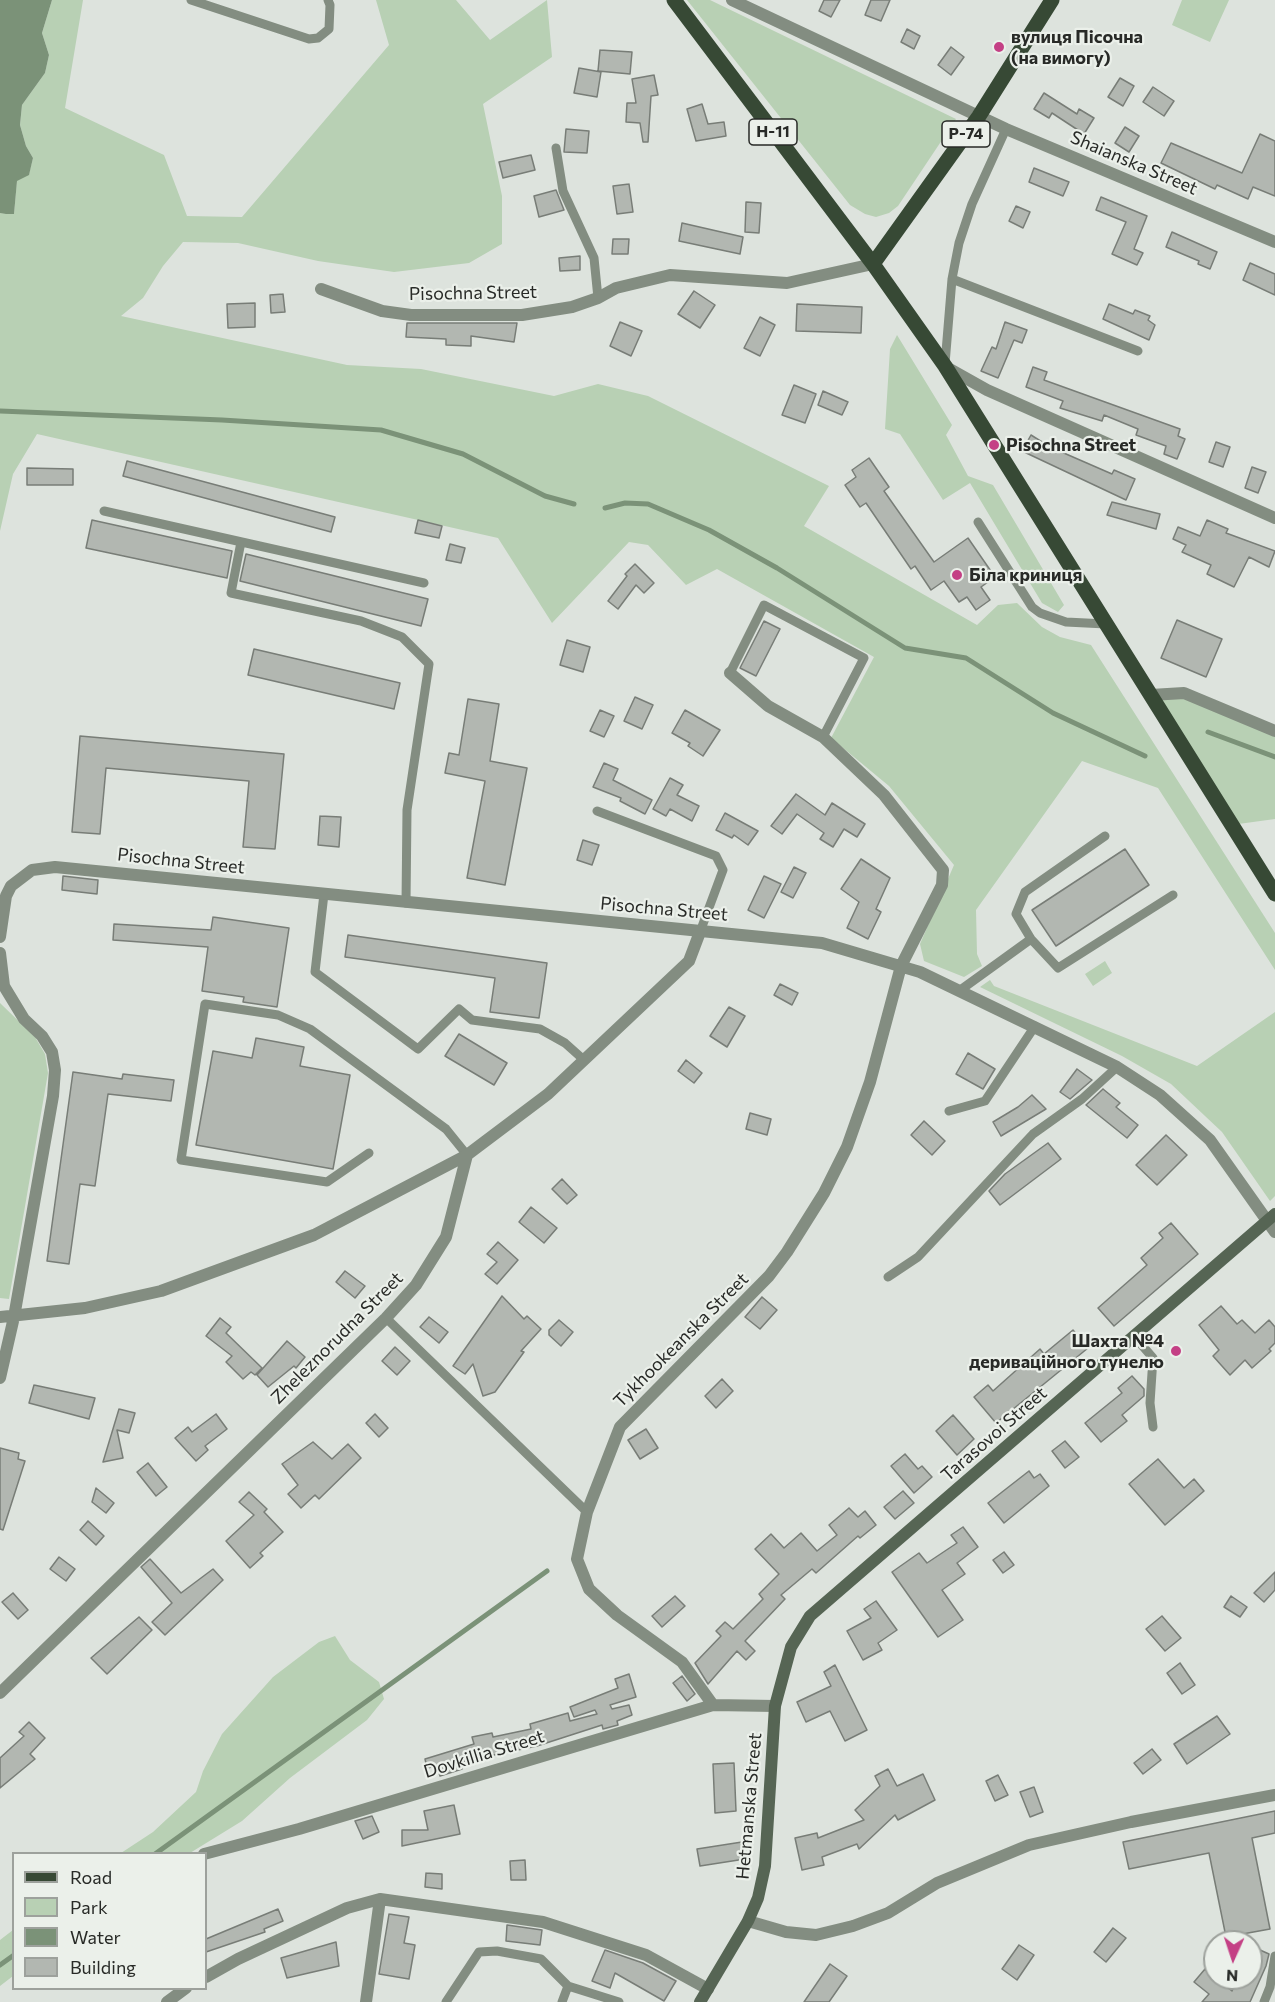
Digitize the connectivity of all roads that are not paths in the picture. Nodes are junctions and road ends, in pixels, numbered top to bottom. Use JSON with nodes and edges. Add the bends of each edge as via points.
{"nodes":[{"id":1,"x":191,"y":0,"type":"edge"},
{"id":2,"x":328,"y":0,"type":"edge"},
{"id":3,"x":674,"y":0,"type":"edge"},
{"id":4,"x":732,"y":0,"type":"edge"},
{"id":5,"x":1052,"y":0,"type":"edge"},
{"id":6,"x":979,"y":116,"type":"junction"},
{"id":7,"x":1006,"y":129,"type":"junction"},
{"id":8,"x":556,"y":148,"type":"dead end"},
{"id":9,"x":1275,"y":242,"type":"edge"},
{"id":10,"x":873,"y":264,"type":"junction"},
{"id":11,"x":952,"y":279,"type":"junction"},
{"id":12,"x":321,"y":290,"type":"dead end"},
{"id":13,"x":598,"y":298,"type":"junction"},
{"id":14,"x":1138,"y":351,"type":"dead end"},
{"id":15,"x":945,"y":366,"type":"junction"},
{"id":16,"x":104,"y":511,"type":"dead end"},
{"id":17,"x":1275,"y":518,"type":"edge"},
{"id":18,"x":978,"y":522,"type":"dead end"},
{"id":19,"x":242,"y":542,"type":"junction"},
{"id":20,"x":424,"y":583,"type":"dead end"},
{"id":21,"x":1106,"y":624,"type":"junction"},
{"id":22,"x":730,"y":673,"type":"joint"},
{"id":23,"x":1151,"y":695,"type":"junction"},
{"id":24,"x":1275,"y":731,"type":"edge"},
{"id":25,"x":823,"y":737,"type":"junction"},
{"id":26,"x":597,"y":811,"type":"dead end"},
{"id":27,"x":1106,"y":836,"type":"dead end"},
{"id":28,"x":324,"y":894,"type":"junction"},
{"id":29,"x":1275,"y":894,"type":"edge"},
{"id":30,"x":1173,"y":895,"type":"dead end"},
{"id":31,"x":406,"y":903,"type":"junction"},
{"id":32,"x":700,"y":932,"type":"junction"},
{"id":33,"x":0,"y":937,"type":"edge"},
{"id":34,"x":1031,"y":939,"type":"junction"},
{"id":35,"x":0,"y":953,"type":"edge"},
{"id":36,"x":901,"y":966,"type":"junction"},
{"id":37,"x":959,"y":991,"type":"junction"},
{"id":38,"x":1035,"y":1026,"type":"junction"},
{"id":39,"x":584,"y":1060,"type":"junction"},
{"id":40,"x":1117,"y":1067,"type":"junction"},
{"id":41,"x":949,"y":1111,"type":"dead end"},
{"id":42,"x":369,"y":1153,"type":"dead end"},
{"id":43,"x":467,"y":1155,"type":"junction"},
{"id":44,"x":1272,"y":1217,"type":"edge"},
{"id":45,"x":1275,"y":1232,"type":"edge"},
{"id":46,"x":888,"y":1277,"type":"dead end"},
{"id":47,"x":0,"y":1317,"type":"edge"},
{"id":48,"x":14,"y":1317,"type":"junction"},
{"id":49,"x":386,"y":1318,"type":"junction"},
{"id":50,"x":1134,"y":1336,"type":"junction"},
{"id":51,"x":0,"y":1378,"type":"edge"},
{"id":52,"x":1153,"y":1427,"type":"dead end"},
{"id":53,"x":587,"y":1512,"type":"junction"},
{"id":54,"x":0,"y":1693,"type":"edge"},
{"id":55,"x":714,"y":1705,"type":"junction"},
{"id":56,"x":775,"y":1706,"type":"junction"},
{"id":57,"x":1275,"y":1795,"type":"edge"},
{"id":58,"x":207,"y":1853,"type":"edge"},
{"id":59,"x":380,"y":1899,"type":"junction"},
{"id":60,"x":748,"y":1922,"type":"junction"},
{"id":61,"x":1275,"y":1956,"type":"edge"},
{"id":62,"x":207,"y":1976,"type":"edge"},
{"id":63,"x":568,"y":1986,"type":"junction"},
{"id":64,"x":708,"y":1989,"type":"junction"},
{"id":65,"x":185,"y":1990,"type":"edge"},
{"id":66,"x":167,"y":2002,"type":"edge"},
{"id":67,"x":366,"y":2002,"type":"edge"},
{"id":68,"x":446,"y":2002,"type":"edge"},
{"id":69,"x":562,"y":2002,"type":"edge"},
{"id":70,"x":619,"y":2002,"type":"edge"},
{"id":71,"x":700,"y":2002,"type":"edge"},
{"id":72,"x":1264,"y":2002,"type":"edge"}],
"edges":[{"from":1,"to":2,"type":"lane","via":[[309,39],[329,30]]},
{"from":3,"to":10,"type":"main road","number":"Н-11"},
{"from":4,"to":6,"type":"street","name":"Shaianska Street"},
{"from":5,"to":6,"type":"main road","number":"Р-74"},
{"from":6,"to":7,"type":"street","name":"Shaianska Street"},
{"from":6,"to":10,"type":"main road","number":"Р-74"},
{"from":7,"to":9,"type":"street","name":"Shaianska Street"},
{"from":7,"to":11,"type":"lane","via":[[972,204]]},
{"from":8,"to":13,"type":"lane","via":[[563,191],[594,258]]},
{"from":10,"to":13,"type":"street","name":"Pisochna Street","via":[[787,283],[670,275],[616,288]]},
{"from":10,"to":15,"type":"main road","number":"Н-11"},
{"from":11,"to":14,"type":"lane"},
{"from":11,"to":15,"type":"lane"},
{"from":12,"to":13,"type":"street","name":"Pisochna Street","via":[[382,311],[411,315],[522,315],[572,308]]},
{"from":15,"to":17,"type":"street","via":[[987,390]]},
{"from":15,"to":21,"type":"main road","number":"Н-11"},
{"from":16,"to":19,"type":"lane"},
{"from":18,"to":21,"type":"lane","via":[[1032,607],[1066,622]]},
{"from":19,"to":20,"type":"lane"},
{"from":19,"to":31,"type":"lane","via":[[231,593],[361,621],[402,637],[429,664],[407,810]]},
{"from":21,"to":23,"type":"main road","number":"Н-11"},
{"from":22,"to":25,"type":"street","name":"Tykhookeanska Street","via":[[768,706]]},
{"from":22,"to":25,"type":"lane","via":[[764,604],[864,658]]},
{"from":23,"to":24,"type":"street","via":[[1184,693]]},
{"from":23,"to":29,"type":"main road","number":"Н-11"},
{"from":25,"to":36,"type":"street","name":"Tykhookeanska Street","via":[[884,795],[943,870],[942,885]]},
{"from":26,"to":32,"type":"lane","via":[[716,856],[723,870]]},
{"from":27,"to":34,"type":"lane","via":[[1024,892],[1016,914]]},
{"from":28,"to":31,"type":"street","name":"Pisochna Street"},
{"from":28,"to":33,"type":"street","name":"Pisochna Street","via":[[55,867],[32,870],[21,876],[6,896]]},
{"from":28,"to":39,"type":"lane","via":[[315,972],[418,1049],[459,1009],[472,1020],[540,1029],[565,1042]]},
{"from":30,"to":34,"type":"lane","via":[[1058,968]]},
{"from":31,"to":32,"type":"street","name":"Pisochna Street"},
{"from":32,"to":36,"type":"street","name":"Pisochna Street","via":[[822,943]]},
{"from":32,"to":39,"type":"street","via":[[689,961]]},
{"from":34,"to":37,"type":"lane"},
{"from":35,"to":48,"type":"street","via":[[4,986],[24,1019],[52,1052],[55,1070]]},
{"from":36,"to":37,"type":"street","name":"Pisochna Street"},
{"from":36,"to":53,"type":"street","name":"Tykhookeanska Street","via":[[870,1082],[847,1147],[824,1193],[769,1276],[620,1427]]},
{"from":37,"to":38,"type":"street","name":"Pisochna Street"},
{"from":38,"to":40,"type":"street","name":"Pisochna Street"},
{"from":38,"to":41,"type":"lane","via":[[985,1101]]},
{"from":39,"to":43,"type":"street","via":[[548,1094]]},
{"from":40,"to":44,"type":"street","name":"Pisochna Street","via":[[1160,1095],[1210,1140]]},
{"from":40,"to":46,"type":"lane","via":[[1082,1099],[1033,1134],[918,1257]]},
{"from":42,"to":43,"type":"lane","via":[[327,1182],[181,1160],[205,1004],[278,1015],[310,1029],[446,1129]]},
{"from":43,"to":48,"type":"street","via":[[314,1235],[172,1287],[85,1308]]},
{"from":43,"to":49,"type":"street","name":"Zheleznorudna Street","via":[[446,1237],[416,1285]]},
{"from":44,"to":45,"type":"street","name":"Pisochna Street"},
{"from":44,"to":50,"type":"street","name":"Tarasovoi Street"},
{"from":47,"to":48,"type":"street"},
{"from":48,"to":51,"type":"street"},
{"from":49,"to":53,"type":"lane"},
{"from":49,"to":54,"type":"street","name":"Zheleznorudna Street"},
{"from":50,"to":52,"type":"lane","via":[[1153,1358]]},
{"from":50,"to":56,"type":"street","name":"Tarasovoi Street","via":[[810,1616],[790,1647]]},
{"from":53,"to":55,"type":"street","name":"Tykhookeanska Street","via":[[577,1559],[589,1589],[617,1615],[682,1662]]},
{"from":55,"to":56,"type":"street","name":"Dovkillia Street"},
{"from":55,"to":58,"type":"street","name":"Dovkillia Street"},
{"from":56,"to":60,"type":"street","name":"Hetmanska Street","via":[[765,1866]]},
{"from":57,"to":60,"type":"street","via":[[1029,1845],[937,1883],[888,1913],[816,1935]]},
{"from":59,"to":62,"type":"street","via":[[337,1913]]},
{"from":59,"to":64,"type":"street","via":[[543,1922],[646,1955]]},
{"from":59,"to":67,"type":"street"},
{"from":60,"to":64,"type":"street","name":"Hetmanska Street"},
{"from":61,"to":72,"type":"lane"},
{"from":63,"to":68,"type":"lane","via":[[541,1959],[497,1951],[479,1952]]},
{"from":63,"to":69,"type":"lane"},
{"from":63,"to":70,"type":"lane"},
{"from":64,"to":71,"type":"street","name":"Hetmanska Street"},
{"from":65,"to":66,"type":"street"}]}
